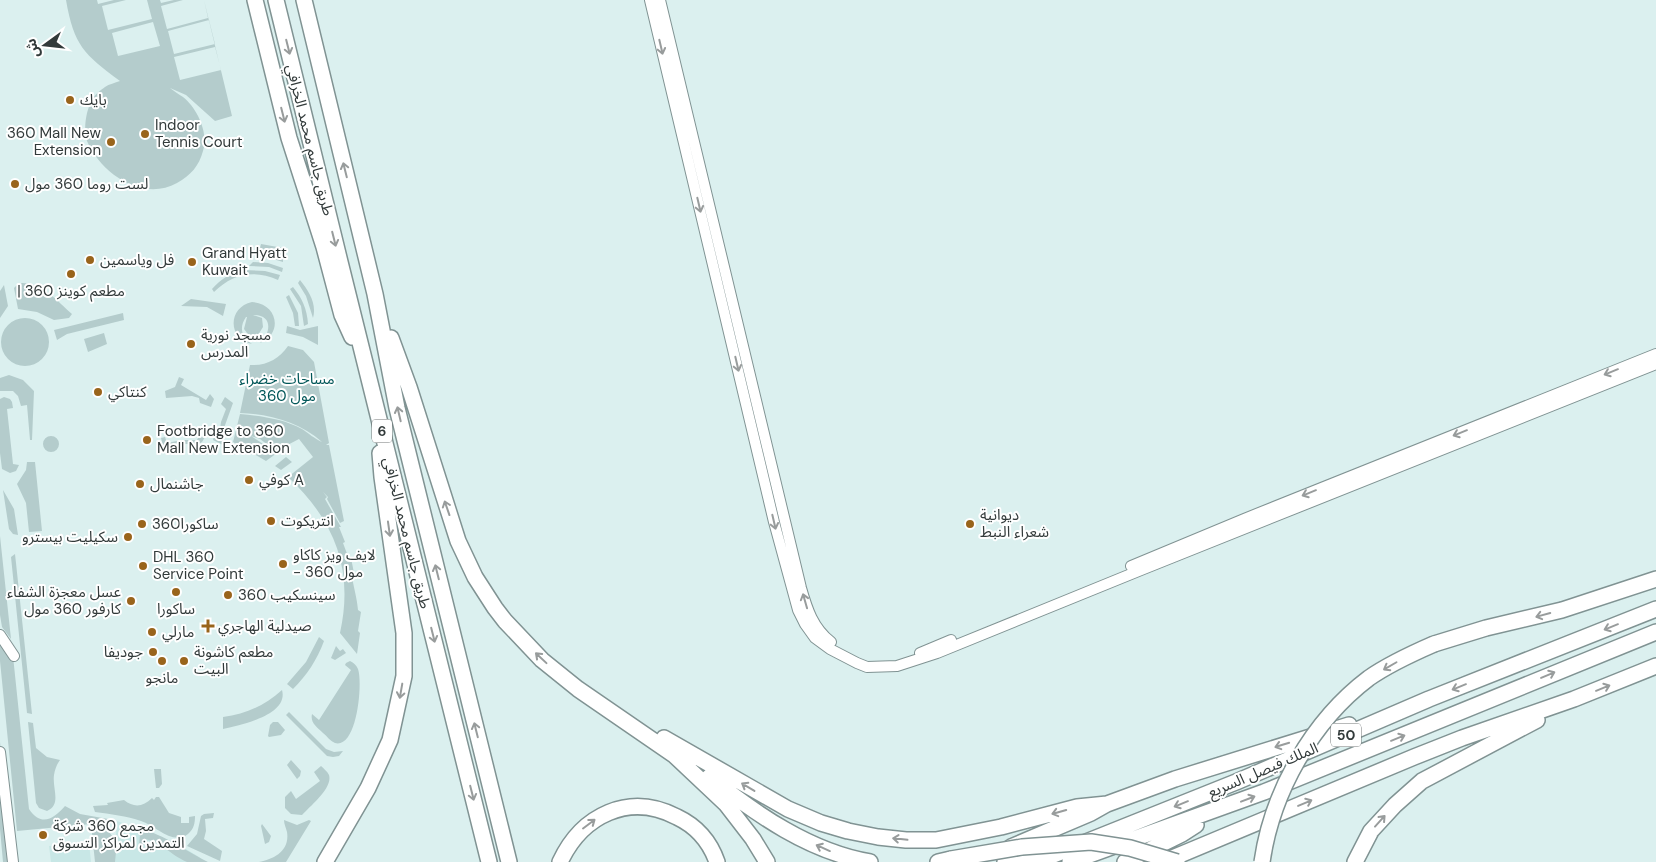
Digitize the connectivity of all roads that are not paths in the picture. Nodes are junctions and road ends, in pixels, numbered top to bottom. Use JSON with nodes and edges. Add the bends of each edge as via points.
{"nodes":[{"id":1,"x":255,"y":0,"type":"edge"},
{"id":2,"x":276,"y":0,"type":"edge"},
{"id":3,"x":304,"y":0,"type":"edge"},
{"id":4,"x":650,"y":0,"type":"edge"},
{"id":5,"x":660,"y":0,"type":"edge"},
{"id":6,"x":376,"y":294,"type":"junction"},
{"id":7,"x":362,"y":351,"type":"junction"},
{"id":8,"x":1656,"y":354,"type":"edge"},
{"id":9,"x":1656,"y":364,"type":"edge"},
{"id":10,"x":377,"y":411,"type":"junction"},
{"id":11,"x":1656,"y":579,"type":"edge"},
{"id":12,"x":1656,"y":610,"type":"edge"},
{"id":13,"x":1656,"y":632,"type":"edge"},
{"id":14,"x":0,"y":635,"type":"edge"},
{"id":15,"x":14,"y":656,"type":"dead end"},
{"id":16,"x":1656,"y":666,"type":"edge"},
{"id":17,"x":578,"y":690,"type":"junction"},
{"id":18,"x":1429,"y":699,"type":"junction"},
{"id":19,"x":1574,"y":700,"type":"junction"},
{"id":20,"x":0,"y":752,"type":"edge"},
{"id":21,"x":674,"y":755,"type":"junction"},
{"id":22,"x":1107,"y":804,"type":"junction"},
{"id":23,"x":1222,"y":809,"type":"junction"},
{"id":24,"x":348,"y":825,"type":"junction"},
{"id":25,"x":1050,"y":846,"type":"junction"},
{"id":26,"x":944,"y":861,"type":"edge"},
{"id":27,"x":13,"y":862,"type":"edge"},
{"id":28,"x":325,"y":862,"type":"edge"},
{"id":29,"x":331,"y":862,"type":"edge"},
{"id":30,"x":489,"y":862,"type":"edge"},
{"id":31,"x":509,"y":862,"type":"edge"},
{"id":32,"x":560,"y":862,"type":"edge"},
{"id":33,"x":717,"y":862,"type":"edge"},
{"id":34,"x":767,"y":862,"type":"edge"},
{"id":35,"x":870,"y":862,"type":"edge"},
{"id":36,"x":973,"y":862,"type":"edge"},
{"id":37,"x":1005,"y":862,"type":"edge"},
{"id":38,"x":1036,"y":862,"type":"edge"},
{"id":39,"x":1070,"y":862,"type":"edge"},
{"id":40,"x":1124,"y":862,"type":"edge"},
{"id":41,"x":1163,"y":862,"type":"edge"},
{"id":42,"x":1177,"y":862,"type":"edge"},
{"id":43,"x":1262,"y":862,"type":"edge"},
{"id":44,"x":1355,"y":862,"type":"edge"}],
"edges":[{"from":1,"to":7,"type":"highway","one_way":true,"via":[[289,138],[330,266],[342,315]]},
{"from":2,"to":7,"type":"highway","name":"طريق جاسم محمد الخرافي","number":"6","one_way":true},
{"from":6,"to":3,"type":"highway","name":"طريق جاسم محمد الخرافي","number":"6","one_way":true},
{"from":4,"to":9,"type":"street","one_way":true,"via":[[774,522],[798,610],[815,638],[857,663],[897,666],[937,653]]},
{"from":8,"to":5,"type":"street","one_way":true,"via":[[918,653],[884,661],[858,656],[824,637],[808,611]]},
{"from":17,"to":6,"type":"highway","one_way":true,"via":[[542,660],[505,621],[475,577],[458,541]]},
{"from":31,"to":6,"type":"highway","name":"طريق جاسم محمد الخرافي","number":"6","one_way":true,"via":[[397,408]]},
{"from":7,"to":10,"type":"highway","name":"طريق جاسم محمد الخرافي","number":"6"},
{"from":10,"to":24,"type":"highway","one_way":true,"via":[[382,477],[404,633],[404,676],[390,740]]},
{"from":10,"to":30,"type":"highway","name":"طريق جاسم محمد الخرافي","number":"6","one_way":true},
{"from":11,"to":43,"type":"highway","one_way":true,"bridge":true,"via":[[1562,610],[1434,644],[1368,679],[1319,729],[1297,760],[1268,831]]},
{"from":12,"to":18,"type":"highway","name":"الملك فيصل السريع","number":"50","one_way":true},
{"from":23,"to":13,"type":"highway","name":"الملك فيصل السريع","number":"50","one_way":true},
{"from":14,"to":15,"type":"street"},
{"from":19,"to":16,"type":"highway","one_way":true},
{"from":17,"to":21,"type":"highway"},
{"from":22,"to":17,"type":"highway","one_way":true,"via":[[1078,807],[936,840],[887,838],[848,831],[788,809]]},
{"from":18,"to":22,"type":"highway","one_way":true,"via":[[1175,779]]},
{"from":18,"to":38,"type":"highway","name":"الملك فيصل السريع","number":"50","one_way":true,"via":[[1236,782]]},
{"from":41,"to":19,"type":"highway","one_way":true,"via":[[1462,738]]},
{"from":44,"to":19,"type":"highway","one_way":true,"via":[[1371,831],[1422,781]]},
{"from":20,"to":27,"type":"street"},
{"from":21,"to":34,"type":"highway","via":[[726,804]]},
{"from":35,"to":21,"type":"highway","one_way":true,"via":[[833,852],[787,830],[739,799],[685,757]]},
{"from":22,"to":36,"type":"highway"},
{"from":23,"to":39,"type":"highway","name":"الملك فيصل السريع","number":"50"},
{"from":23,"to":40,"type":"highway","via":[[1182,834]]},
{"from":24,"to":28,"type":"highway"},
{"from":24,"to":29,"type":"highway"},
{"from":25,"to":26,"type":"highway","bridge":true,"via":[[1022,847]]},
{"from":25,"to":37,"type":"highway"},
{"from":25,"to":42,"type":"highway","bridge":true,"via":[[1091,842],[1111,844]]},
{"from":32,"to":33,"type":"highway","one_way":true,"via":[[576,836],[590,822],[615,810],[638,806],[657,808],[690,824],[706,841]]}]}
